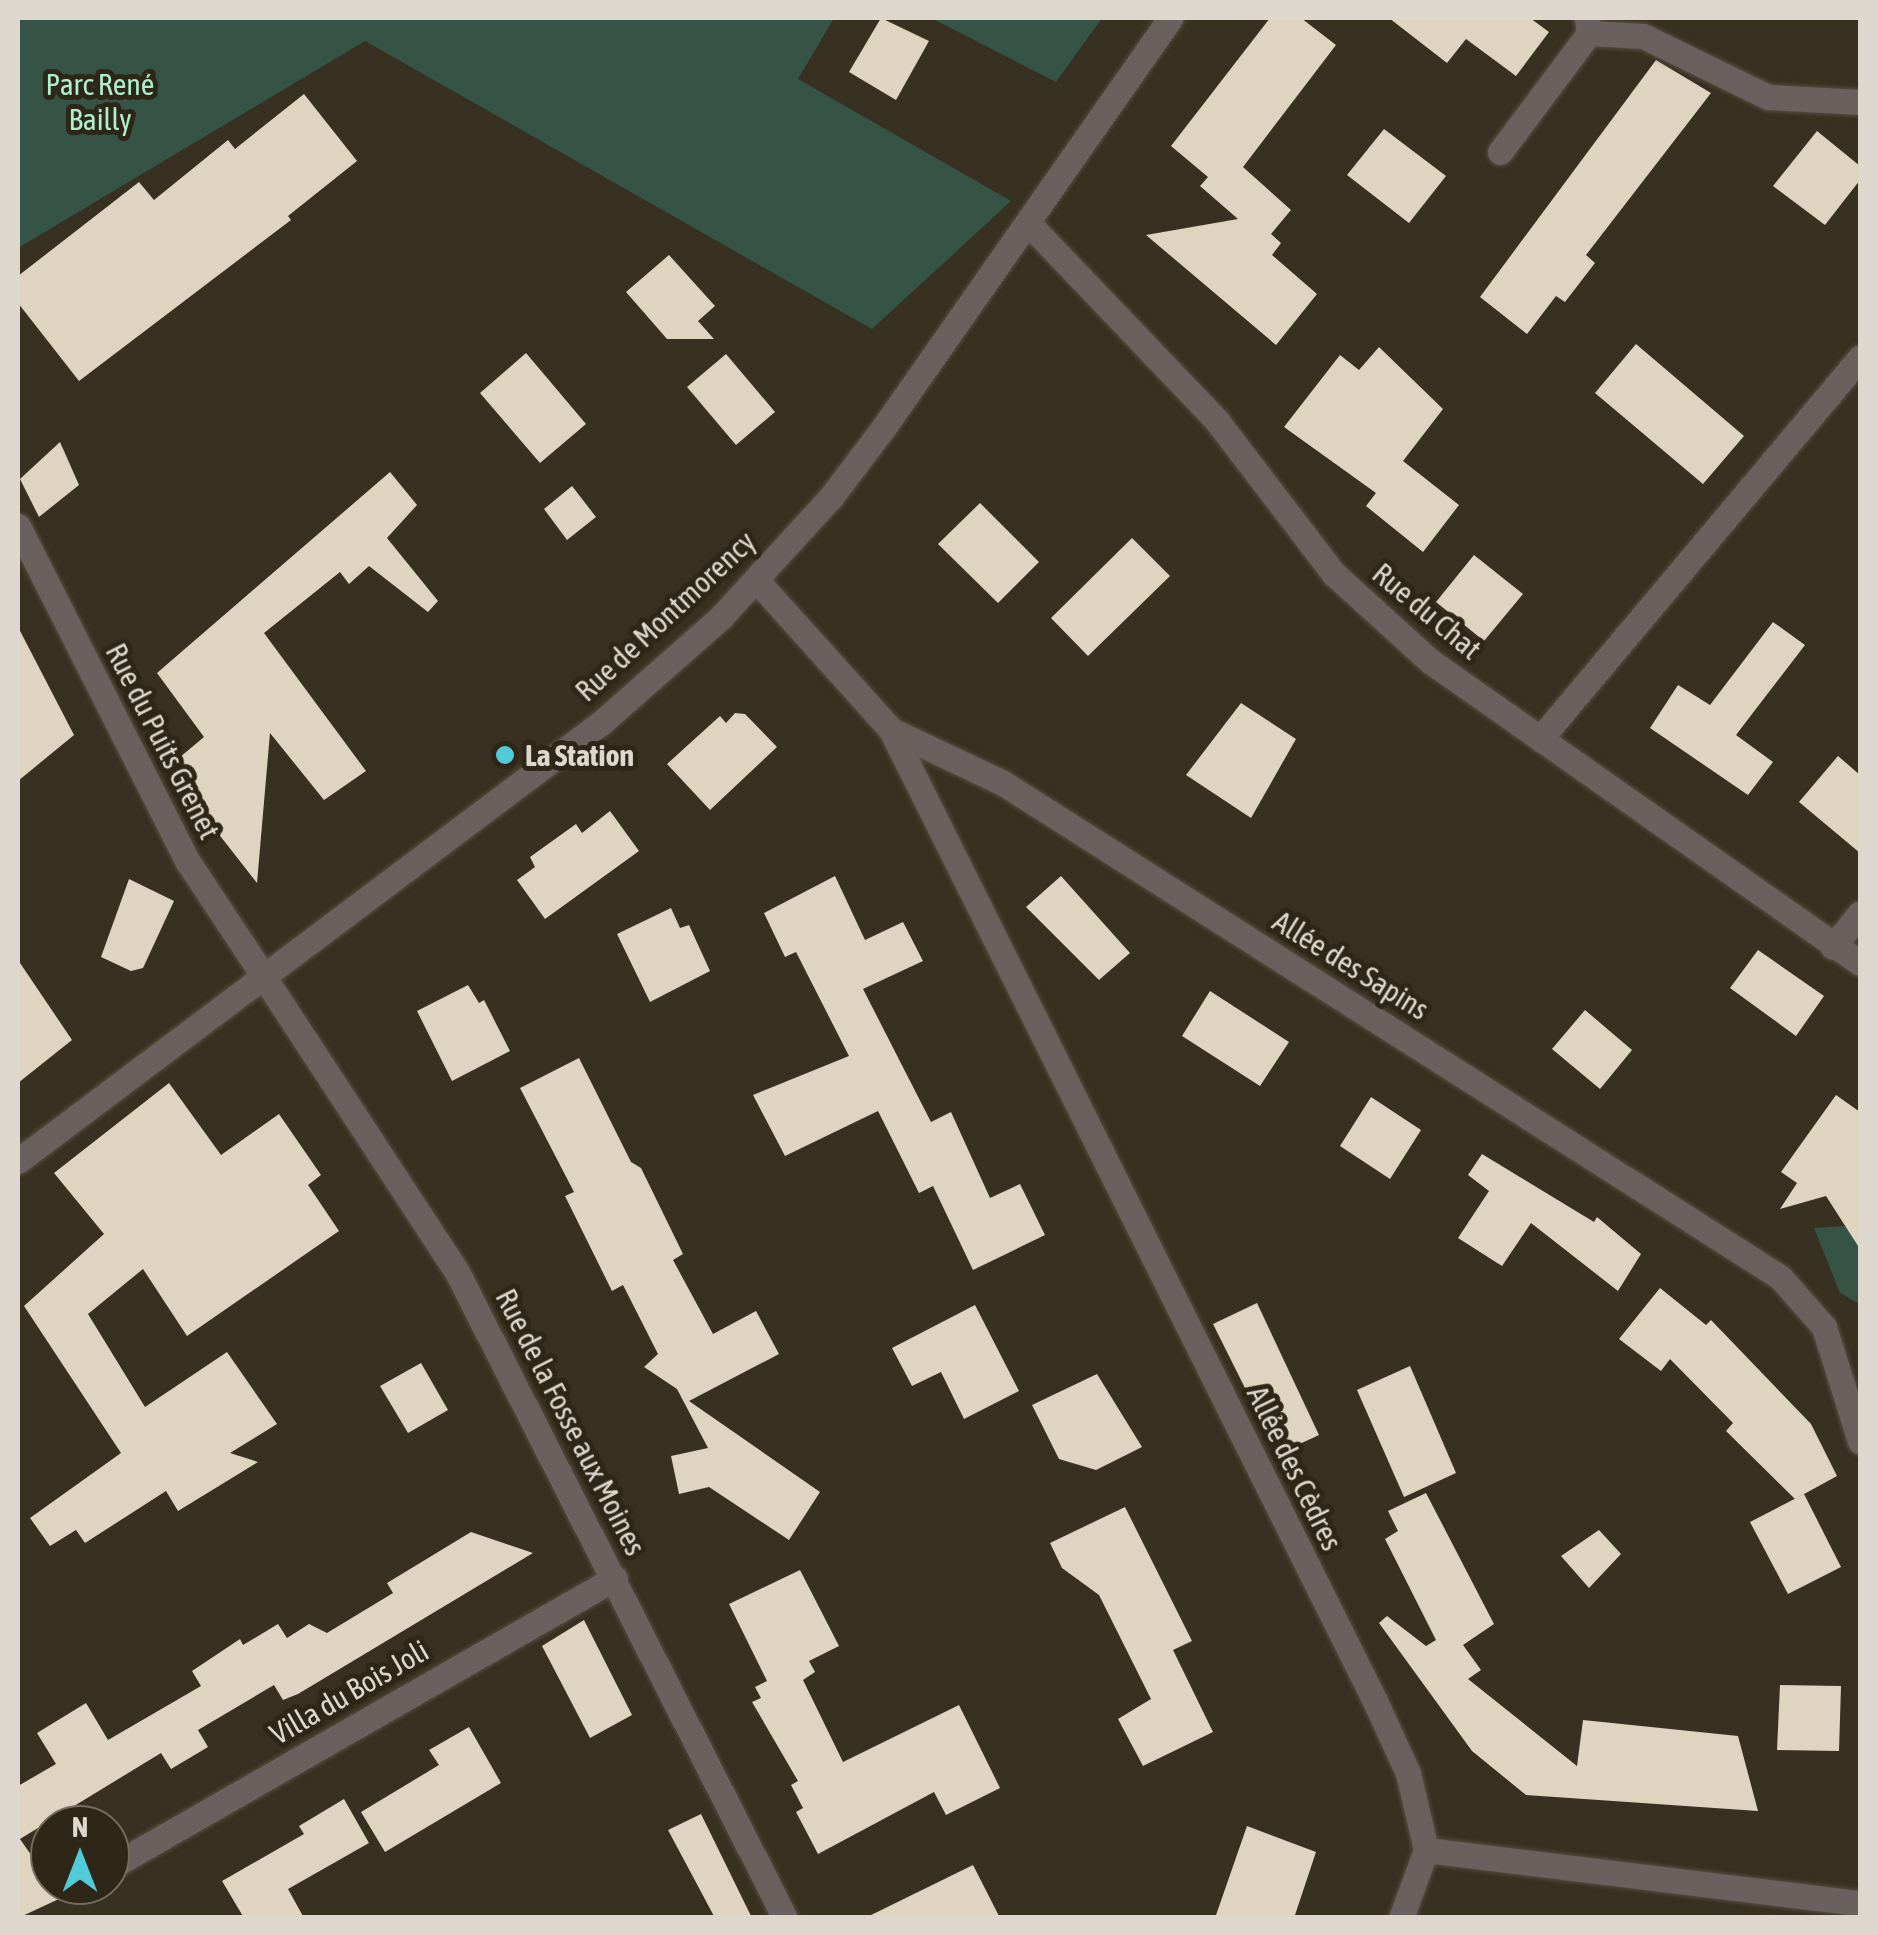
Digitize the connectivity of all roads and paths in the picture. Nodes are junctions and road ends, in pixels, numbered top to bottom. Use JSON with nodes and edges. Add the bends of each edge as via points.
{"nodes":[{"id":1,"x":1170,"y":18,"type":"edge"},
{"id":2,"x":1588,"y":25,"type":"edge"},
{"id":3,"x":1860,"y":102,"type":"edge"},
{"id":4,"x":1500,"y":152,"type":"dead end"},
{"id":5,"x":1029,"y":224,"type":"junction"},
{"id":6,"x":1860,"y":358,"type":"edge"},
{"id":7,"x":18,"y":526,"type":"edge"},
{"id":8,"x":757,"y":580,"type":"junction"},
{"id":9,"x":892,"y":730,"type":"junction"},
{"id":10,"x":1540,"y":739,"type":"junction"},
{"id":11,"x":1860,"y":914,"type":"edge"},
{"id":12,"x":1832,"y":947,"type":"junction"},
{"id":13,"x":1860,"y":963,"type":"edge"},
{"id":14,"x":264,"y":977,"type":"junction"},
{"id":15,"x":18,"y":1161,"type":"edge"},
{"id":16,"x":1860,"y":1441,"type":"edge"},
{"id":17,"x":615,"y":1578,"type":"junction"},
{"id":18,"x":1426,"y":1850,"type":"junction"},
{"id":19,"x":130,"y":1856,"type":"edge"},
{"id":20,"x":1860,"y":1903,"type":"edge"},
{"id":21,"x":784,"y":1918,"type":"edge"},
{"id":22,"x":1402,"y":1918,"type":"edge"}],
"edges":[{"from":1,"to":5,"type":"street","name":"Rue de Montmorency"},
{"from":2,"to":3,"type":"street","via":[[1643,36],[1768,97]]},
{"from":2,"to":4,"type":"street"},
{"from":5,"to":8,"type":"street","name":"Rue de Montmorency","via":[[852,469]]},
{"from":5,"to":10,"type":"street","name":"Rue du Chat","via":[[1218,421],[1334,574],[1430,661]]},
{"from":6,"to":10,"type":"street"},
{"from":7,"to":14,"type":"street","name":"Rue du Puits Grenet","via":[[188,862]]},
{"from":8,"to":9,"type":"street","name":"Allée des Sapins"},
{"from":8,"to":14,"type":"street","name":"Rue de Montmorency","via":[[633,697]]},
{"from":9,"to":16,"type":"street","name":"Allée des Sapins","via":[[1003,783],[1780,1276],[1824,1327]]},
{"from":9,"to":18,"type":"street","name":"Allée des Cèdres","via":[[1375,1701],[1408,1773]]},
{"from":10,"to":12,"type":"street","name":"Rue du Chat"},
{"from":11,"to":12,"type":"street"},
{"from":12,"to":13,"type":"street","name":"Rue du Chat"},
{"from":14,"to":15,"type":"street","name":"Rue de Montmorency"},
{"from":14,"to":17,"type":"street","name":"Rue de la Fosse aux Moines","via":[[457,1272]]},
{"from":17,"to":19,"type":"street","name":"Villa du Bois Joli"},
{"from":17,"to":21,"type":"street","name":"Rue de la Fosse aux Moines"},
{"from":18,"to":20,"type":"street"},
{"from":18,"to":22,"type":"street"}]}
